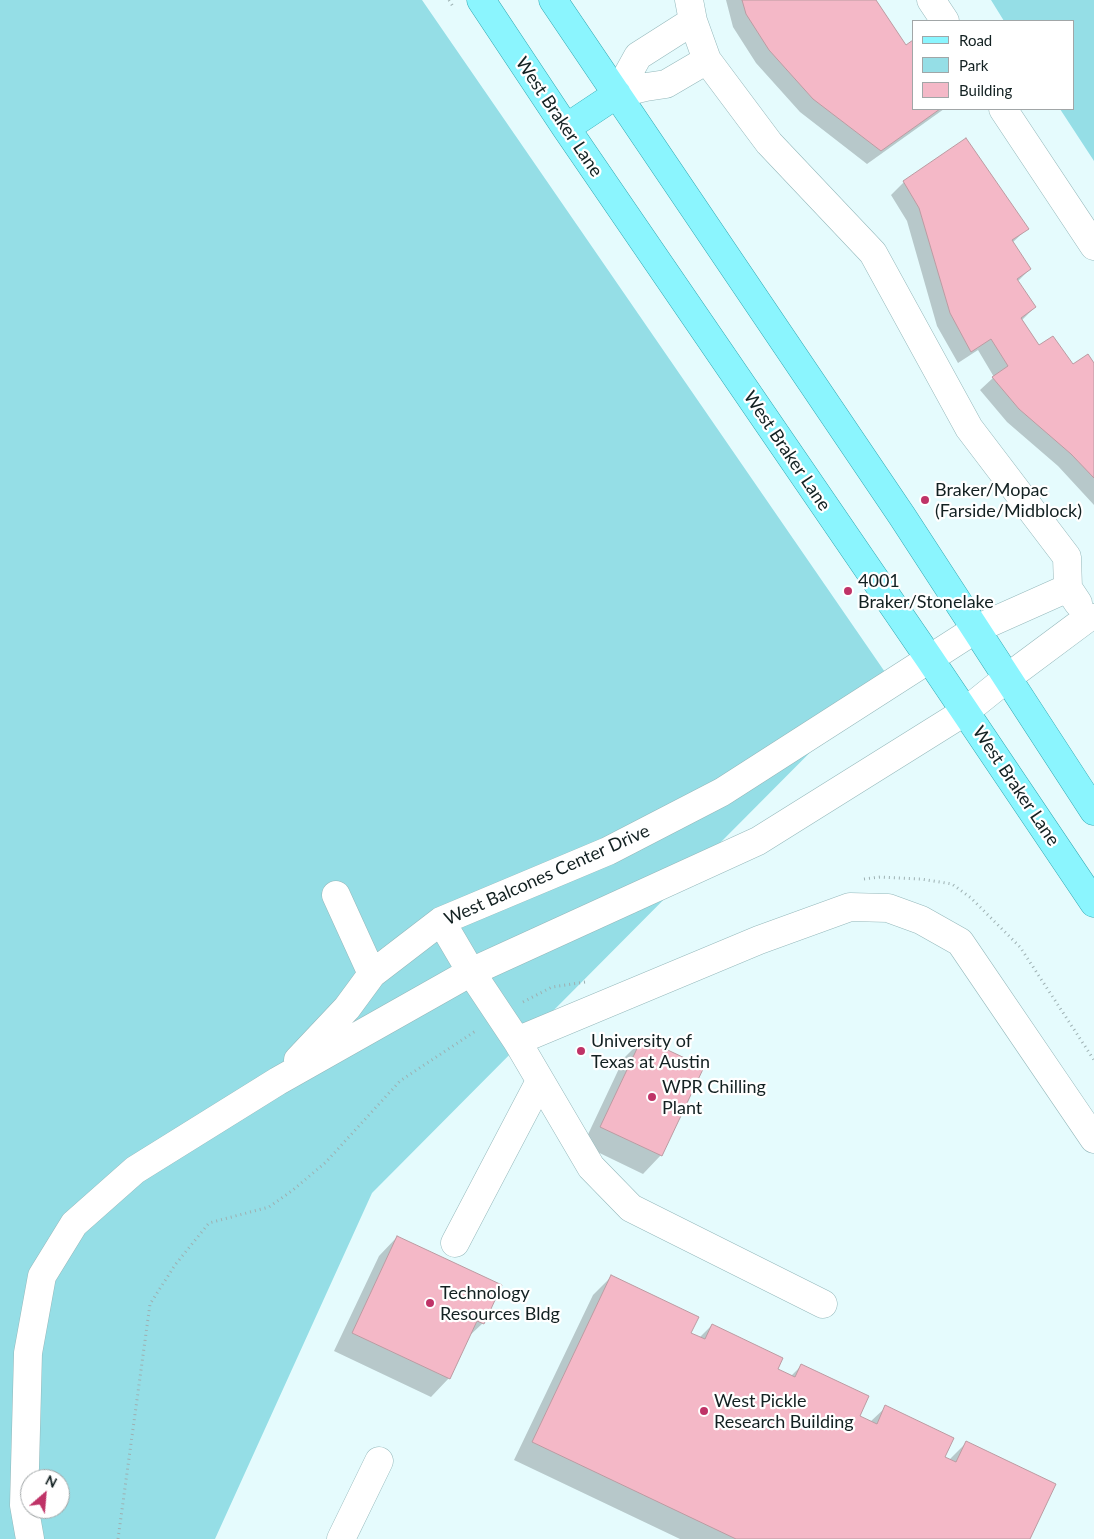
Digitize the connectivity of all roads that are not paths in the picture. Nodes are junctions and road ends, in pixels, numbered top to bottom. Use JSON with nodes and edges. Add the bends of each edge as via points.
{"nodes":[{"id":1,"x":481,"y":0,"type":"edge"},
{"id":2,"x":553,"y":0,"type":"edge"},
{"id":3,"x":931,"y":0,"type":"edge"},
{"id":4,"x":691,"y":11,"type":"edge"},
{"id":5,"x":944,"y":20,"type":"edge"},
{"id":6,"x":707,"y":60,"type":"junction"},
{"id":7,"x":617,"y":94,"type":"junction"},
{"id":8,"x":1004,"y":110,"type":"edge"},
{"id":9,"x":566,"y":128,"type":"junction"},
{"id":10,"x":1094,"y":246,"type":"edge"},
{"id":11,"x":1068,"y":588,"type":"junction"},
{"id":12,"x":1091,"y":617,"type":"edge"},
{"id":13,"x":976,"y":630,"type":"junction"},
{"id":14,"x":929,"y":658,"type":"junction"},
{"id":15,"x":1007,"y":678,"type":"junction"},
{"id":16,"x":966,"y":711,"type":"junction"},
{"id":17,"x":1094,"y":811,"type":"edge"},
{"id":18,"x":336,"y":895,"type":"dead end"},
{"id":19,"x":1094,"y":903,"type":"edge"},
{"id":20,"x":441,"y":921,"type":"junction"},
{"id":21,"x":471,"y":972,"type":"junction"},
{"id":22,"x":372,"y":974,"type":"junction"},
{"id":23,"x":517,"y":1041,"type":"junction"},
{"id":24,"x":278,"y":1081,"type":"junction"},
{"id":25,"x":540,"y":1081,"type":"junction"},
{"id":26,"x":1094,"y":1138,"type":"edge"},
{"id":27,"x":455,"y":1243,"type":"dead end"},
{"id":28,"x":823,"y":1304,"type":"dead end"},
{"id":29,"x":379,"y":1461,"type":"dead end"},
{"id":30,"x":344,"y":1538,"type":"edge"},
{"id":31,"x":30,"y":1539,"type":"edge"}],
"edges":[{"from":1,"to":9,"type":"main road","name":"West Braker Lane"},
{"from":2,"to":7,"type":"main road"},
{"from":3,"to":5,"type":"street"},
{"from":4,"to":6,"type":"street"},
{"from":4,"to":7,"type":"street","via":[[638,56]]},
{"from":6,"to":7,"type":"street","via":[[666,84]]},
{"from":6,"to":11,"type":"street","via":[[769,142],[872,253],[969,428],[1067,557]]},
{"from":7,"to":9,"type":"main road"},
{"from":7,"to":13,"type":"main road"},
{"from":8,"to":10,"type":"street"},
{"from":9,"to":14,"type":"main road","name":"West Braker Lane"},
{"from":11,"to":12,"type":"street"},
{"from":11,"to":13,"type":"street","name":"West Balcones Center Drive"},
{"from":12,"to":15,"type":"street","name":"West Balcones Center Drive"},
{"from":13,"to":14,"type":"street","name":"West Balcones Center Drive"},
{"from":13,"to":15,"type":"main road"},
{"from":14,"to":16,"type":"main road","name":"West Braker Lane"},
{"from":14,"to":20,"type":"street","name":"West Balcones Center Drive","via":[[722,792],[608,852]]},
{"from":15,"to":16,"type":"street","name":"West Balcones Center Drive"},
{"from":15,"to":17,"type":"main road"},
{"from":16,"to":19,"type":"main road","name":"West Braker Lane"},
{"from":16,"to":21,"type":"street","name":"West Balcones Center Drive","via":[[758,841]]},
{"from":18,"to":22,"type":"street"},
{"from":20,"to":21,"type":"street"},
{"from":20,"to":22,"type":"street","name":"West Balcones Center Drive"},
{"from":21,"to":23,"type":"street"},
{"from":21,"to":24,"type":"street","name":"West Balcones Center Drive"},
{"from":22,"to":24,"type":"street","name":"West Balcones Center Drive","via":[[347,1008]]},
{"from":23,"to":25,"type":"street"},
{"from":23,"to":26,"type":"street","via":[[759,940],[850,907],[888,908],[921,920],[960,942]]},
{"from":24,"to":31,"type":"street","name":"West Balcones Center Drive","via":[[135,1170],[74,1224],[42,1276],[28,1353],[24,1504]]},
{"from":25,"to":27,"type":"street"},
{"from":25,"to":28,"type":"street","via":[[590,1167],[631,1208]]},
{"from":29,"to":30,"type":"street"}]}
